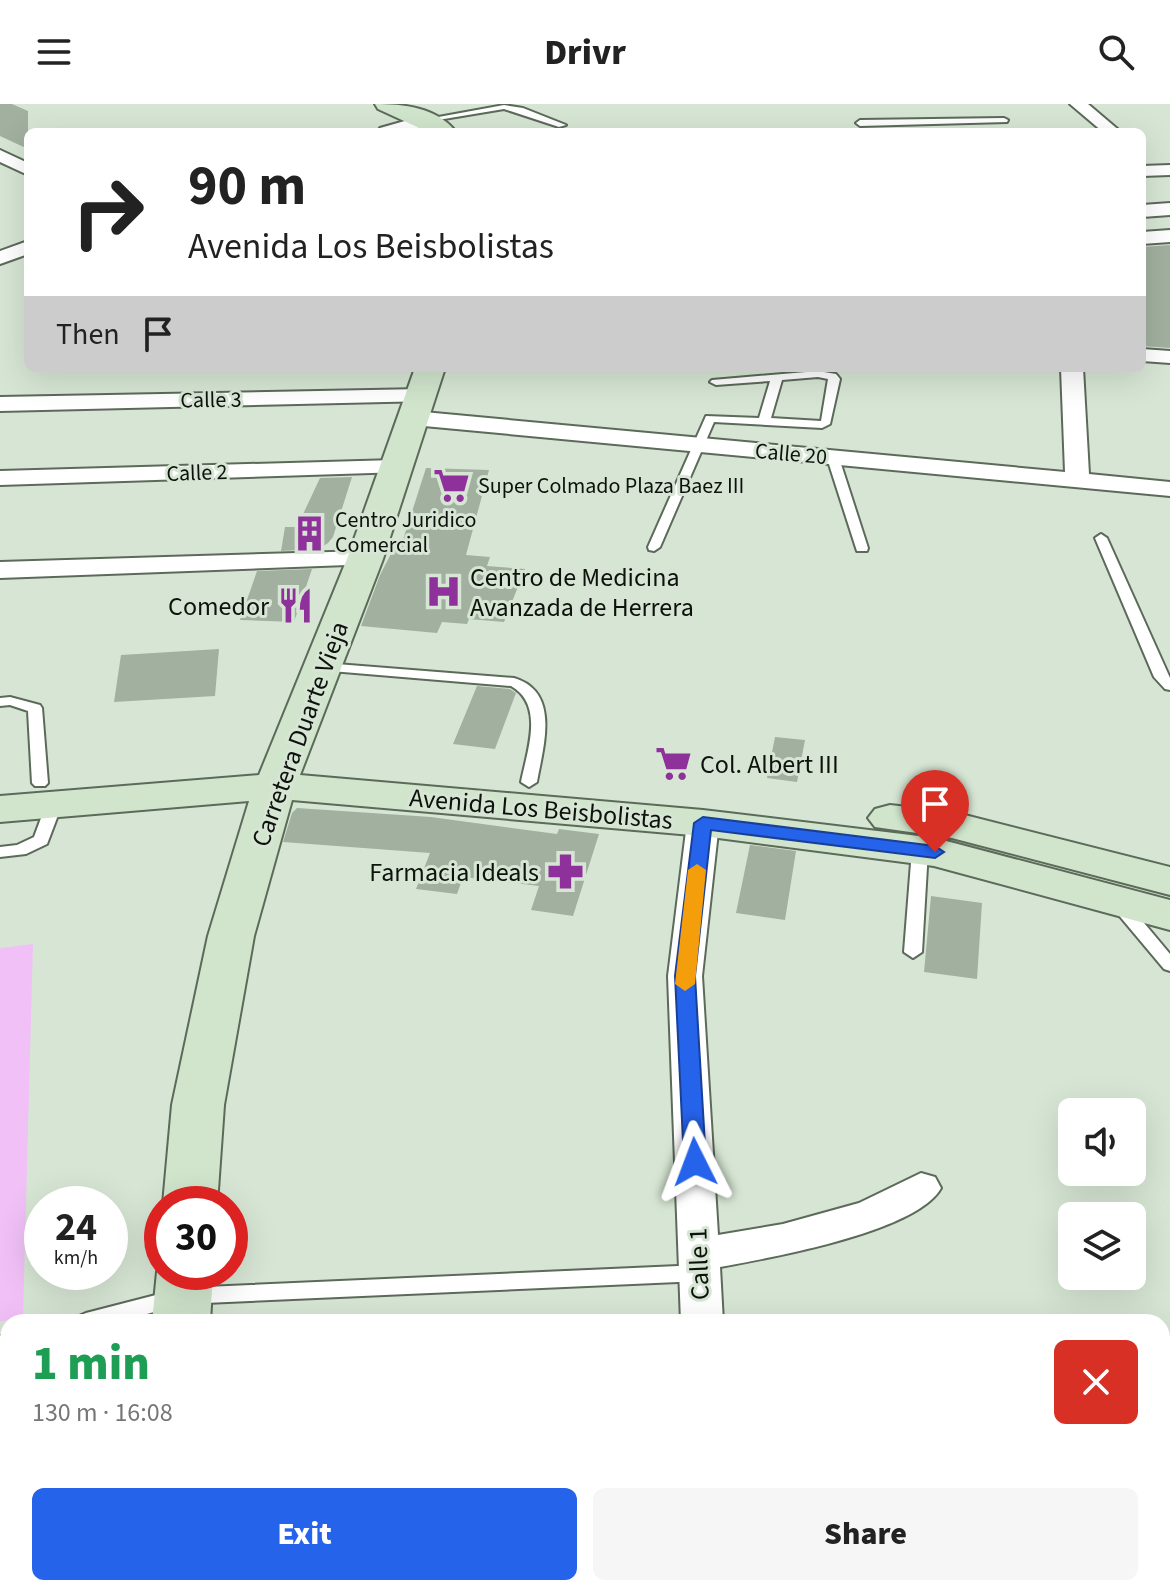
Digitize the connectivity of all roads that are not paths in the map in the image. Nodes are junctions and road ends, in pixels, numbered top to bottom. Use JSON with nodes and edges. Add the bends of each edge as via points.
{"nodes":[{"id":1,"x":386,"y":104,"type":"edge"},
{"id":2,"x":1078,"y":104,"type":"edge"},
{"id":3,"x":1004,"y":120,"type":"dead end"},
{"id":4,"x":968,"y":121,"type":"junction"},
{"id":5,"x":860,"y":123,"type":"dead end"},
{"id":6,"x":562,"y":125,"type":"dead end"},
{"id":7,"x":435,"y":126,"type":"edge"},
{"id":8,"x":976,"y":128,"type":"edge"},
{"id":9,"x":1108,"y":128,"type":"edge"},
{"id":10,"x":1170,"y":209,"type":"edge"},
{"id":11,"x":1146,"y":211,"type":"edge"},
{"id":12,"x":1170,"y":236,"type":"edge"},
{"id":13,"x":1146,"y":238,"type":"edge"},
{"id":14,"x":24,"y":249,"type":"edge"},
{"id":15,"x":0,"y":258,"type":"edge"},
{"id":16,"x":1146,"y":355,"type":"edge"},
{"id":17,"x":1170,"y":357,"type":"edge"},
{"id":18,"x":1072,"y":372,"type":"edge"},
{"id":19,"x":777,"y":377,"type":"junction"},
{"id":20,"x":716,"y":382,"type":"dead end"},
{"id":21,"x":422,"y":394,"type":"edge"},
{"id":22,"x":0,"y":404,"type":"edge"},
{"id":23,"x":764,"y":421,"type":"junction"},
{"id":24,"x":696,"y":445,"type":"junction"},
{"id":25,"x":833,"y":458,"type":"junction"},
{"id":26,"x":395,"y":467,"type":"junction"},
{"id":27,"x":0,"y":478,"type":"edge"},
{"id":28,"x":1077,"y":481,"type":"junction"},
{"id":29,"x":1170,"y":489,"type":"edge"},
{"id":30,"x":1101,"y":538,"type":"dead end"},
{"id":31,"x":654,"y":547,"type":"dead end"},
{"id":32,"x":862,"y":548,"type":"dead end"},
{"id":33,"x":365,"y":559,"type":"junction"},
{"id":34,"x":0,"y":570,"type":"edge"},
{"id":35,"x":324,"y":667,"type":"junction"},
{"id":36,"x":1170,"y":686,"type":"edge"},
{"id":37,"x":0,"y":702,"type":"edge"},
{"id":38,"x":282,"y":771,"type":"junction"},
{"id":39,"x":529,"y":782,"type":"junction"},
{"id":40,"x":32,"y":791,"type":"edge"},
{"id":41,"x":0,"y":809,"type":"edge"},
{"id":42,"x":703,"y":823,"type":"junction"},
{"id":43,"x":920,"y":850,"type":"junction"},
{"id":44,"x":0,"y":852,"type":"edge"},
{"id":45,"x":1170,"y":881,"type":"edge"},
{"id":46,"x":1114,"y":898,"type":"junction"},
{"id":47,"x":1170,"y":915,"type":"edge"},
{"id":48,"x":913,"y":952,"type":"dead end"},
{"id":49,"x":1170,"y":965,"type":"edge"},
{"id":50,"x":191,"y":1186,"type":"edge"},
{"id":51,"x":921,"y":1188,"type":"dead end"},
{"id":52,"x":700,"y":1264,"type":"junction"},
{"id":53,"x":183,"y":1297,"type":"edge"},
{"id":54,"x":117,"y":1314,"type":"edge"},
{"id":55,"x":702,"y":1314,"type":"edge"}],
"edges":[{"from":1,"to":7,"type":"main road"},
{"from":2,"to":9,"type":"street"},
{"from":3,"to":4,"type":"lane"},
{"from":4,"to":5,"type":"lane"},
{"from":4,"to":8,"type":"lane"},
{"from":6,"to":7,"type":"lane","via":[[504,107]]},
{"from":10,"to":11,"type":"street"},
{"from":12,"to":13,"type":"street"},
{"from":14,"to":15,"type":"street"},
{"from":16,"to":17,"type":"street"},
{"from":18,"to":28,"type":"street"},
{"from":19,"to":20,"type":"lane"},
{"from":19,"to":23,"type":"lane"},
{"from":19,"to":23,"type":"lane","via":[[832,376],[826,422],[816,426]]},
{"from":21,"to":22,"type":"street","name":"Calle 3"},
{"from":21,"to":24,"type":"street","name":"Calle 20"},
{"from":21,"to":26,"type":"main road","name":"Carretera Duarte Vieja"},
{"from":23,"to":24,"type":"lane","via":[[710,418]]},
{"from":24,"to":25,"type":"street","name":"Calle 20"},
{"from":24,"to":31,"type":"lane"},
{"from":25,"to":28,"type":"street","name":"Calle 20"},
{"from":25,"to":32,"type":"lane"},
{"from":26,"to":27,"type":"street","name":"Calle 2"},
{"from":26,"to":33,"type":"main road","name":"Carretera Duarte Vieja"},
{"from":28,"to":29,"type":"street","name":"Calle 20"},
{"from":30,"to":36,"type":"lane","via":[[1161,677]]},
{"from":33,"to":34,"type":"street"},
{"from":33,"to":35,"type":"main road","name":"Carretera Duarte Vieja"},
{"from":35,"to":38,"type":"main road","name":"Carretera Duarte Vieja"},
{"from":35,"to":39,"type":"lane","via":[[527,686],[538,707]]},
{"from":37,"to":40,"type":"lane","via":[[35,708]]},
{"from":38,"to":39,"type":"main road","name":"Avenida Los Beisbolistas"},
{"from":38,"to":40,"type":"main road","name":"Avenida Los Beisbolistas"},
{"from":38,"to":42,"type":"main road","name":"Avenida Los Beisbolistas"},
{"from":38,"to":50,"type":"main road","name":"Carretera Duarte Vieja","via":[[231,936],[198,1105]]},
{"from":39,"to":45,"type":"main road","name":"Avenida Los Beisbolistas","via":[[953,825]]},
{"from":40,"to":41,"type":"main road","name":"Avenida Los Beisbolistas"},
{"from":40,"to":44,"type":"lane","via":[[41,840]]},
{"from":42,"to":43,"type":"main road","name":"Avenida Los Beisbolistas"},
{"from":42,"to":52,"type":"street","name":"Calle 1","via":[[685,976]]},
{"from":43,"to":46,"type":"main road","name":"Avenida Los Beisbolistas"},
{"from":43,"to":48,"type":"lane"},
{"from":46,"to":47,"type":"main road","name":"Avenida Los Beisbolistas"},
{"from":46,"to":49,"type":"lane"},
{"from":51,"to":52,"type":"street","via":[[871,1215]]},
{"from":52,"to":53,"type":"lane"},
{"from":52,"to":55,"type":"street","name":"Calle 1"},
{"from":53,"to":54,"type":"lane"}]}
